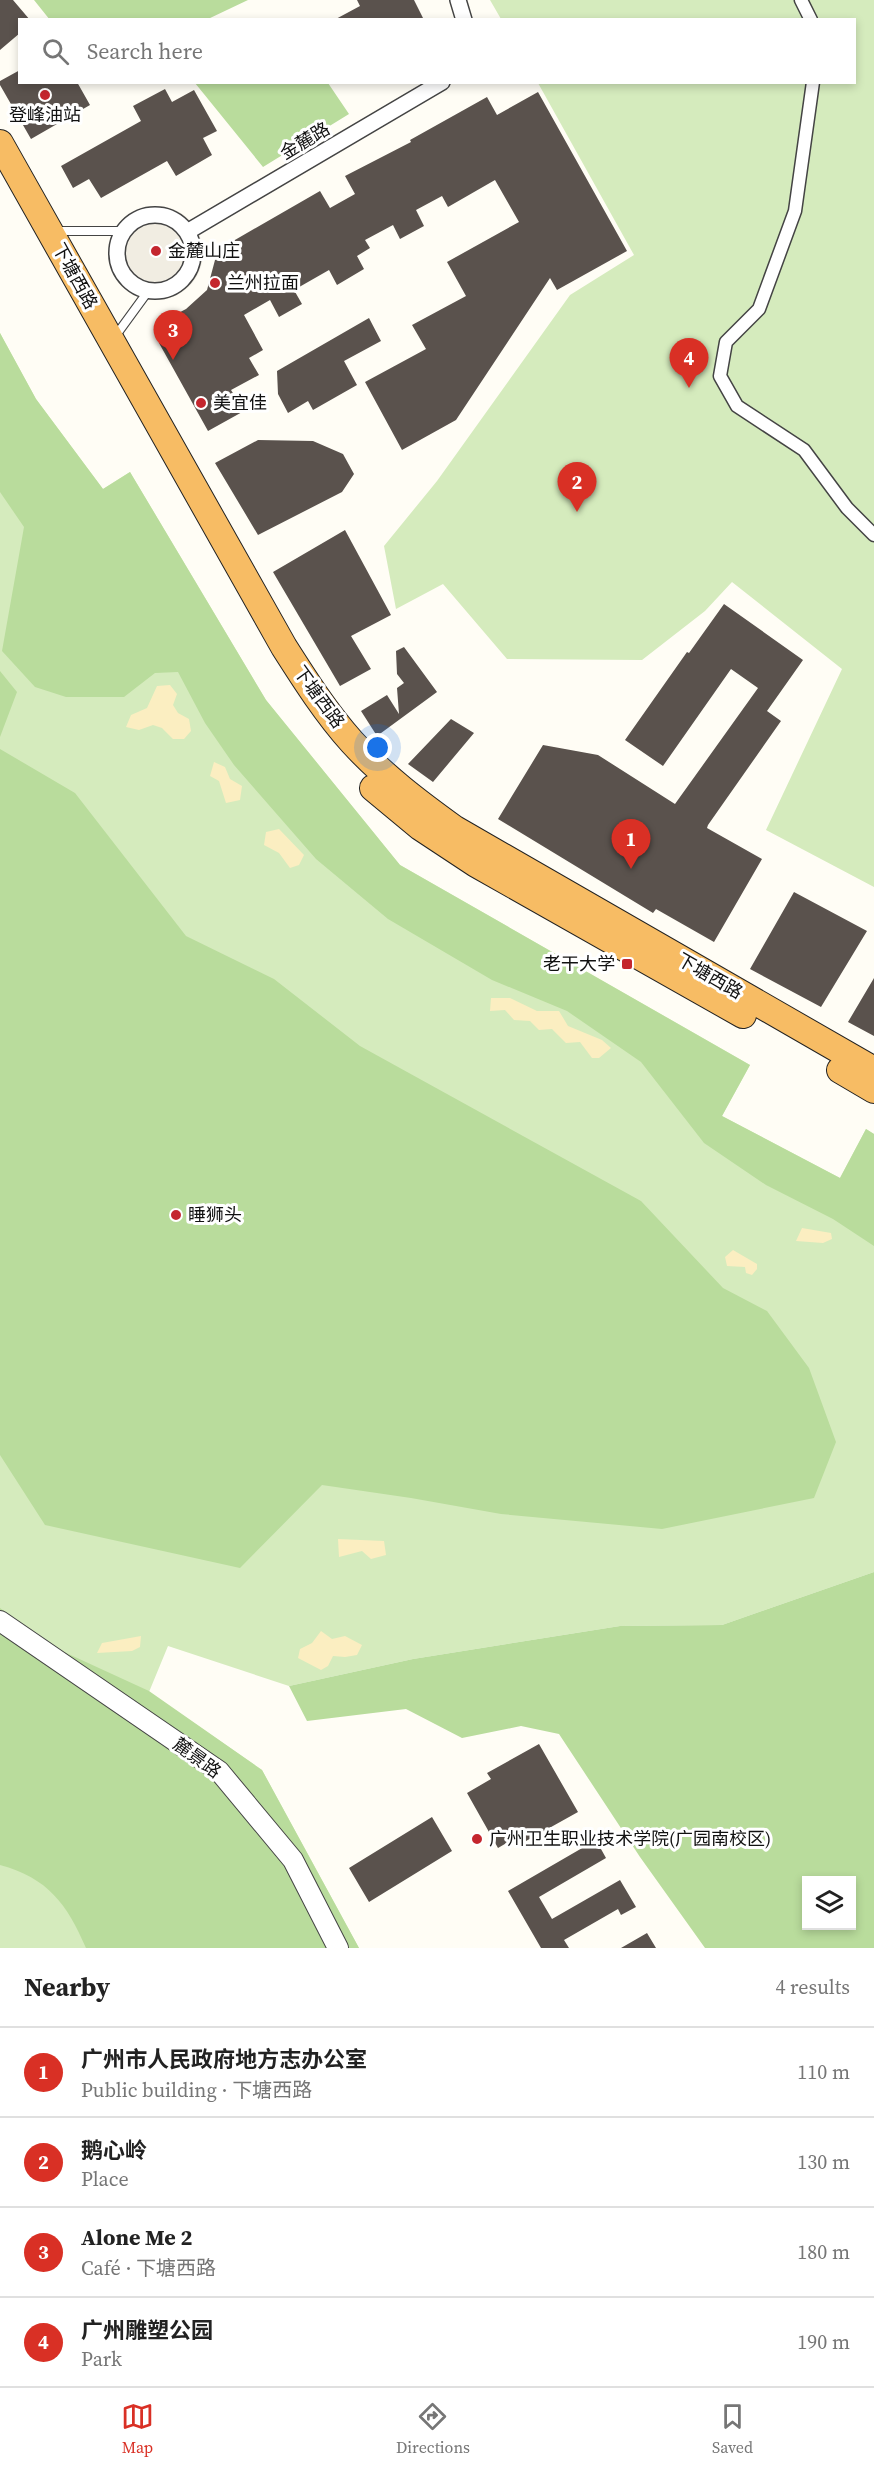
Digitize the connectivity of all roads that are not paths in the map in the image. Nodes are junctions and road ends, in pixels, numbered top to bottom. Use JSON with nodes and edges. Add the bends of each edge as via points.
{"nodes":[{"id":1,"x":458,"y":0,"type":"edge"},
{"id":2,"x":801,"y":0,"type":"edge"},
{"id":3,"x":463,"y":18,"type":"edge"},
{"id":4,"x":810,"y":18,"type":"edge"},
{"id":5,"x":438,"y":84,"type":"edge"},
{"id":6,"x":813,"y":84,"type":"edge"},
{"id":7,"x":0,"y":143,"type":"edge"},
{"id":8,"x":0,"y":174,"type":"edge"},
{"id":9,"x":50,"y":231,"type":"junction"},
{"id":10,"x":124,"y":231,"type":"junction"},
{"id":11,"x":187,"y":232,"type":"junction"},
{"id":12,"x":149,"y":290,"type":"junction"},
{"id":13,"x":112,"y":342,"type":"junction"},
{"id":14,"x":874,"y":535,"type":"edge"},
{"id":15,"x":874,"y":1070,"type":"edge"},
{"id":16,"x":874,"y":1090,"type":"edge"},
{"id":17,"x":0,"y":1621,"type":"edge"},
{"id":18,"x":338,"y":1948,"type":"edge"}],
"edges":[{"from":1,"to":3,"type":"street"},
{"from":2,"to":4,"type":"street"},
{"from":5,"to":11,"type":"street","name":"金麓路"},
{"from":6,"to":14,"type":"street","via":[[795,211],[759,309],[726,342],[720,376],[736,406],[804,450],[847,508]]},
{"from":7,"to":9,"type":"highway","name":"下塘西路"},
{"from":8,"to":16,"type":"highway","name":"下塘西路","via":[[273,658],[306,712],[357,772],[420,827],[476,864]]},
{"from":9,"to":10,"type":"lane"},
{"from":9,"to":13,"type":"highway","name":"下塘西路"},
{"from":10,"to":11,"type":"street","via":[[133,222],[156,215],[174,220]]},
{"from":10,"to":12,"type":"street","via":[[119,243],[120,268],[137,286]]},
{"from":11,"to":12,"type":"street","via":[[192,243],[190,268],[174,286]]},
{"from":12,"to":13,"type":"lane"},
{"from":13,"to":15,"type":"highway","name":"下塘西路","via":[[285,647],[324,707],[374,764],[455,830]]},
{"from":17,"to":18,"type":"street","name":"麓景路","via":[[219,1771],[293,1860]]}]}
